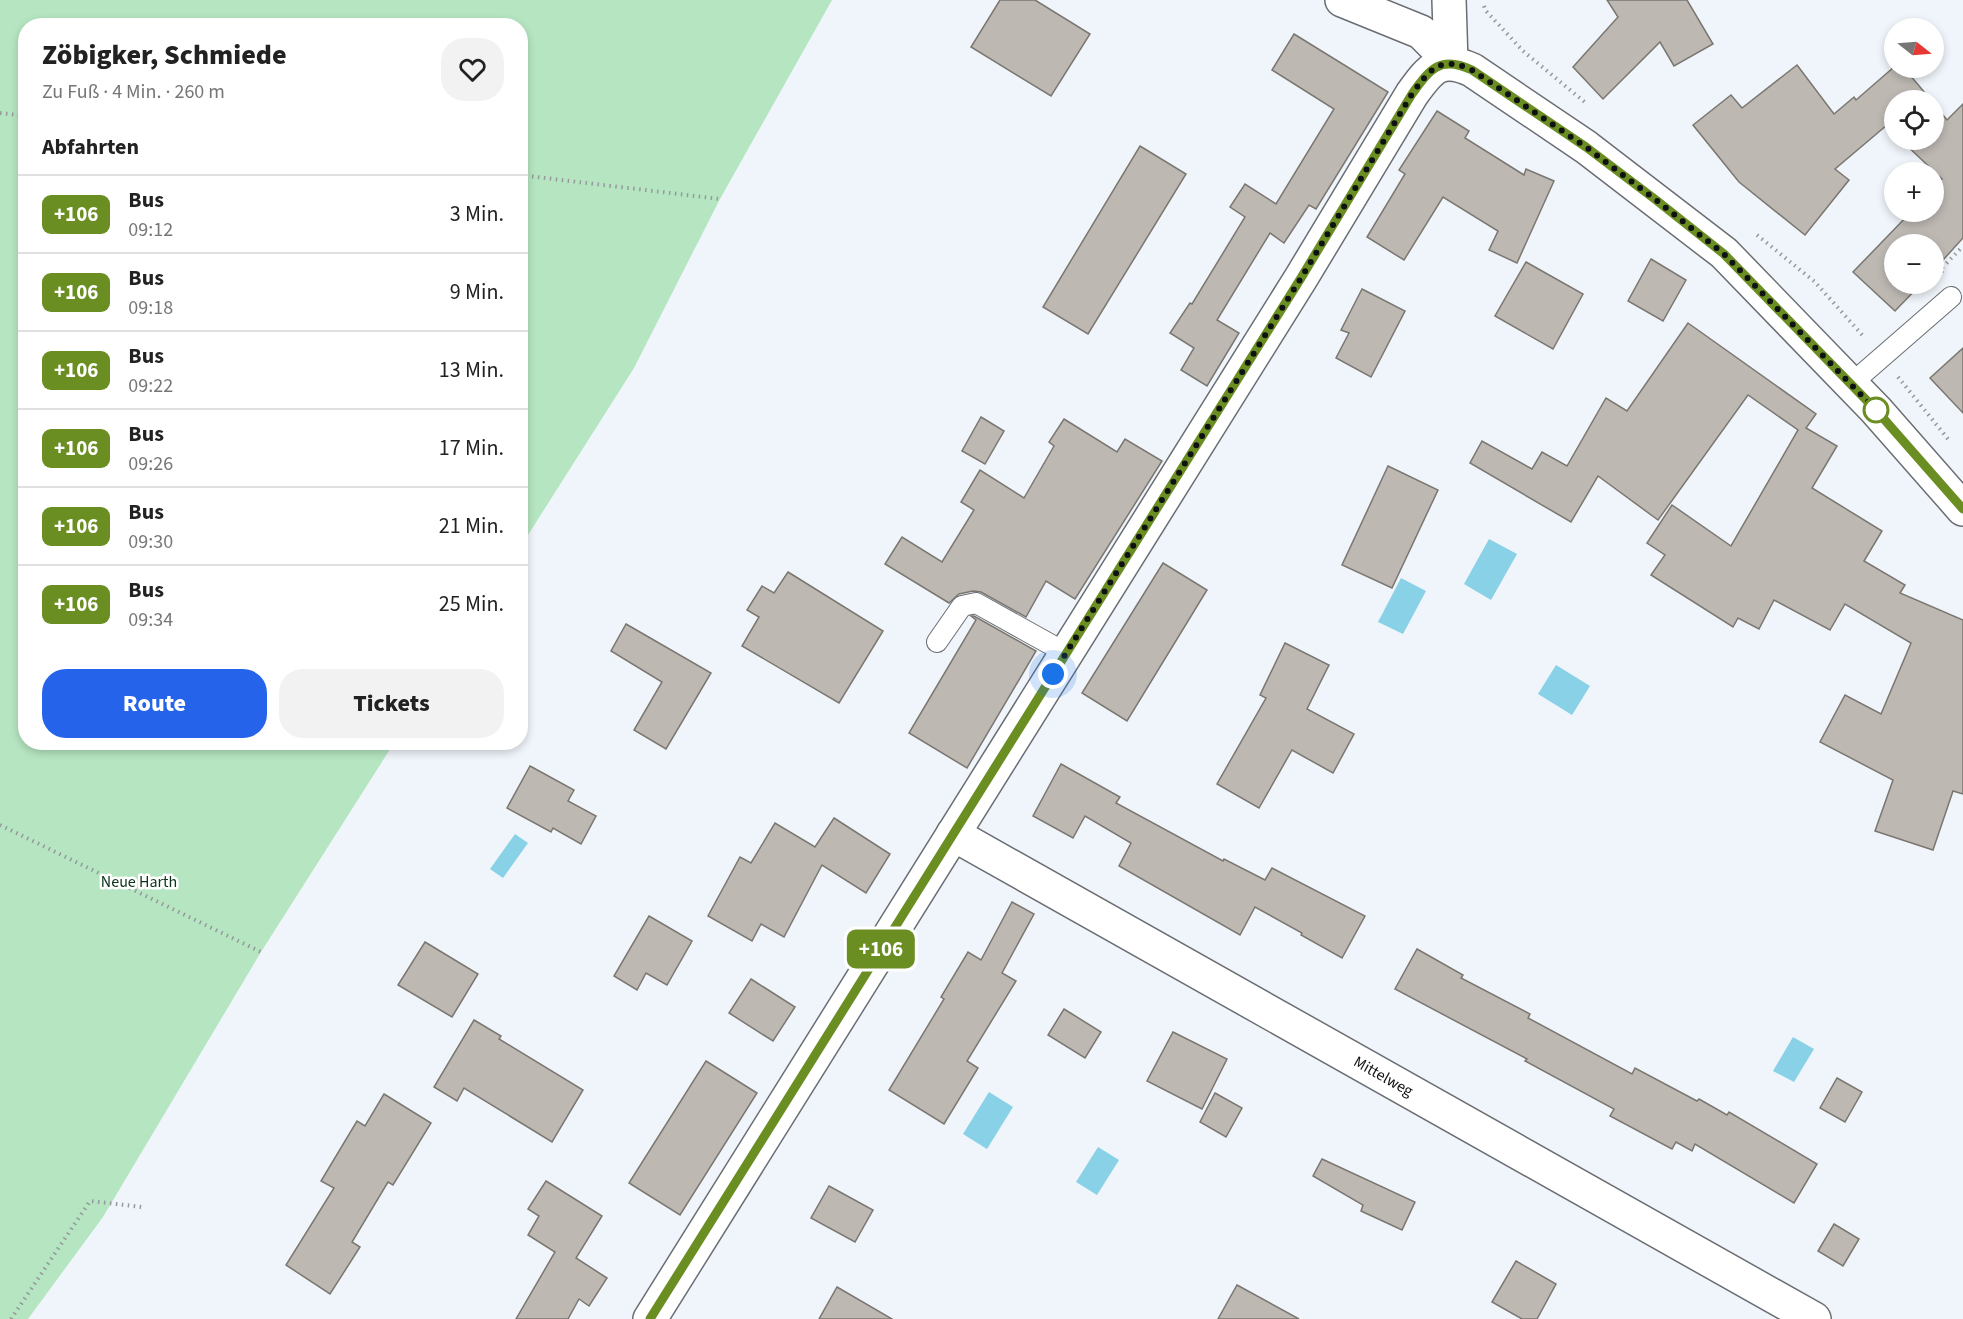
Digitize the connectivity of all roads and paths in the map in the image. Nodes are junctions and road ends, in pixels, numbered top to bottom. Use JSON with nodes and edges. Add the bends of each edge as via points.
{"nodes":[{"id":1,"x":1342,"y":0,"type":"edge"},
{"id":2,"x":1449,"y":0,"type":"edge"},
{"id":3,"x":1451,"y":62,"type":"junction"},
{"id":4,"x":0,"y":113,"type":"edge"},
{"id":5,"x":18,"y":115,"type":"edge"},
{"id":6,"x":528,"y":176,"type":"edge"},
{"id":7,"x":720,"y":199,"type":"dead end"},
{"id":8,"x":1951,"y":297,"type":"dead end"},
{"id":9,"x":1851,"y":384,"type":"junction"},
{"id":10,"x":1963,"y":509,"type":"edge"},
{"id":11,"x":937,"y":642,"type":"dead end"},
{"id":12,"x":1066,"y":654,"type":"junction"},
{"id":13,"x":0,"y":825,"type":"edge"},
{"id":14,"x":953,"y":834,"type":"junction"},
{"id":15,"x":261,"y":952,"type":"dead end"},
{"id":16,"x":142,"y":1207,"type":"dead end"},
{"id":17,"x":11,"y":1319,"type":"edge"},
{"id":18,"x":650,"y":1319,"type":"edge"},
{"id":19,"x":1814,"y":1319,"type":"edge"}],
"edges":[{"from":1,"to":3,"type":"main road","via":[[1421,32]]},
{"from":2,"to":3,"type":"main road"},
{"from":3,"to":9,"type":"main road","via":[[1472,70],[1586,147],[1724,254]]},
{"from":3,"to":12,"type":"main road","via":[[1432,69],[1412,94]]},
{"from":4,"to":5,"type":"path"},
{"from":6,"to":7,"type":"path"},
{"from":8,"to":9,"type":"lane"},
{"from":9,"to":10,"type":"main road"},
{"from":11,"to":12,"type":"lane","via":[[962,606],[976,603]]},
{"from":12,"to":14,"type":"main road"},
{"from":13,"to":15,"type":"path"},
{"from":14,"to":18,"type":"main road"},
{"from":14,"to":19,"type":"main road","name":"Mittelweg"},
{"from":16,"to":17,"type":"path","via":[[90,1201]]}]}
